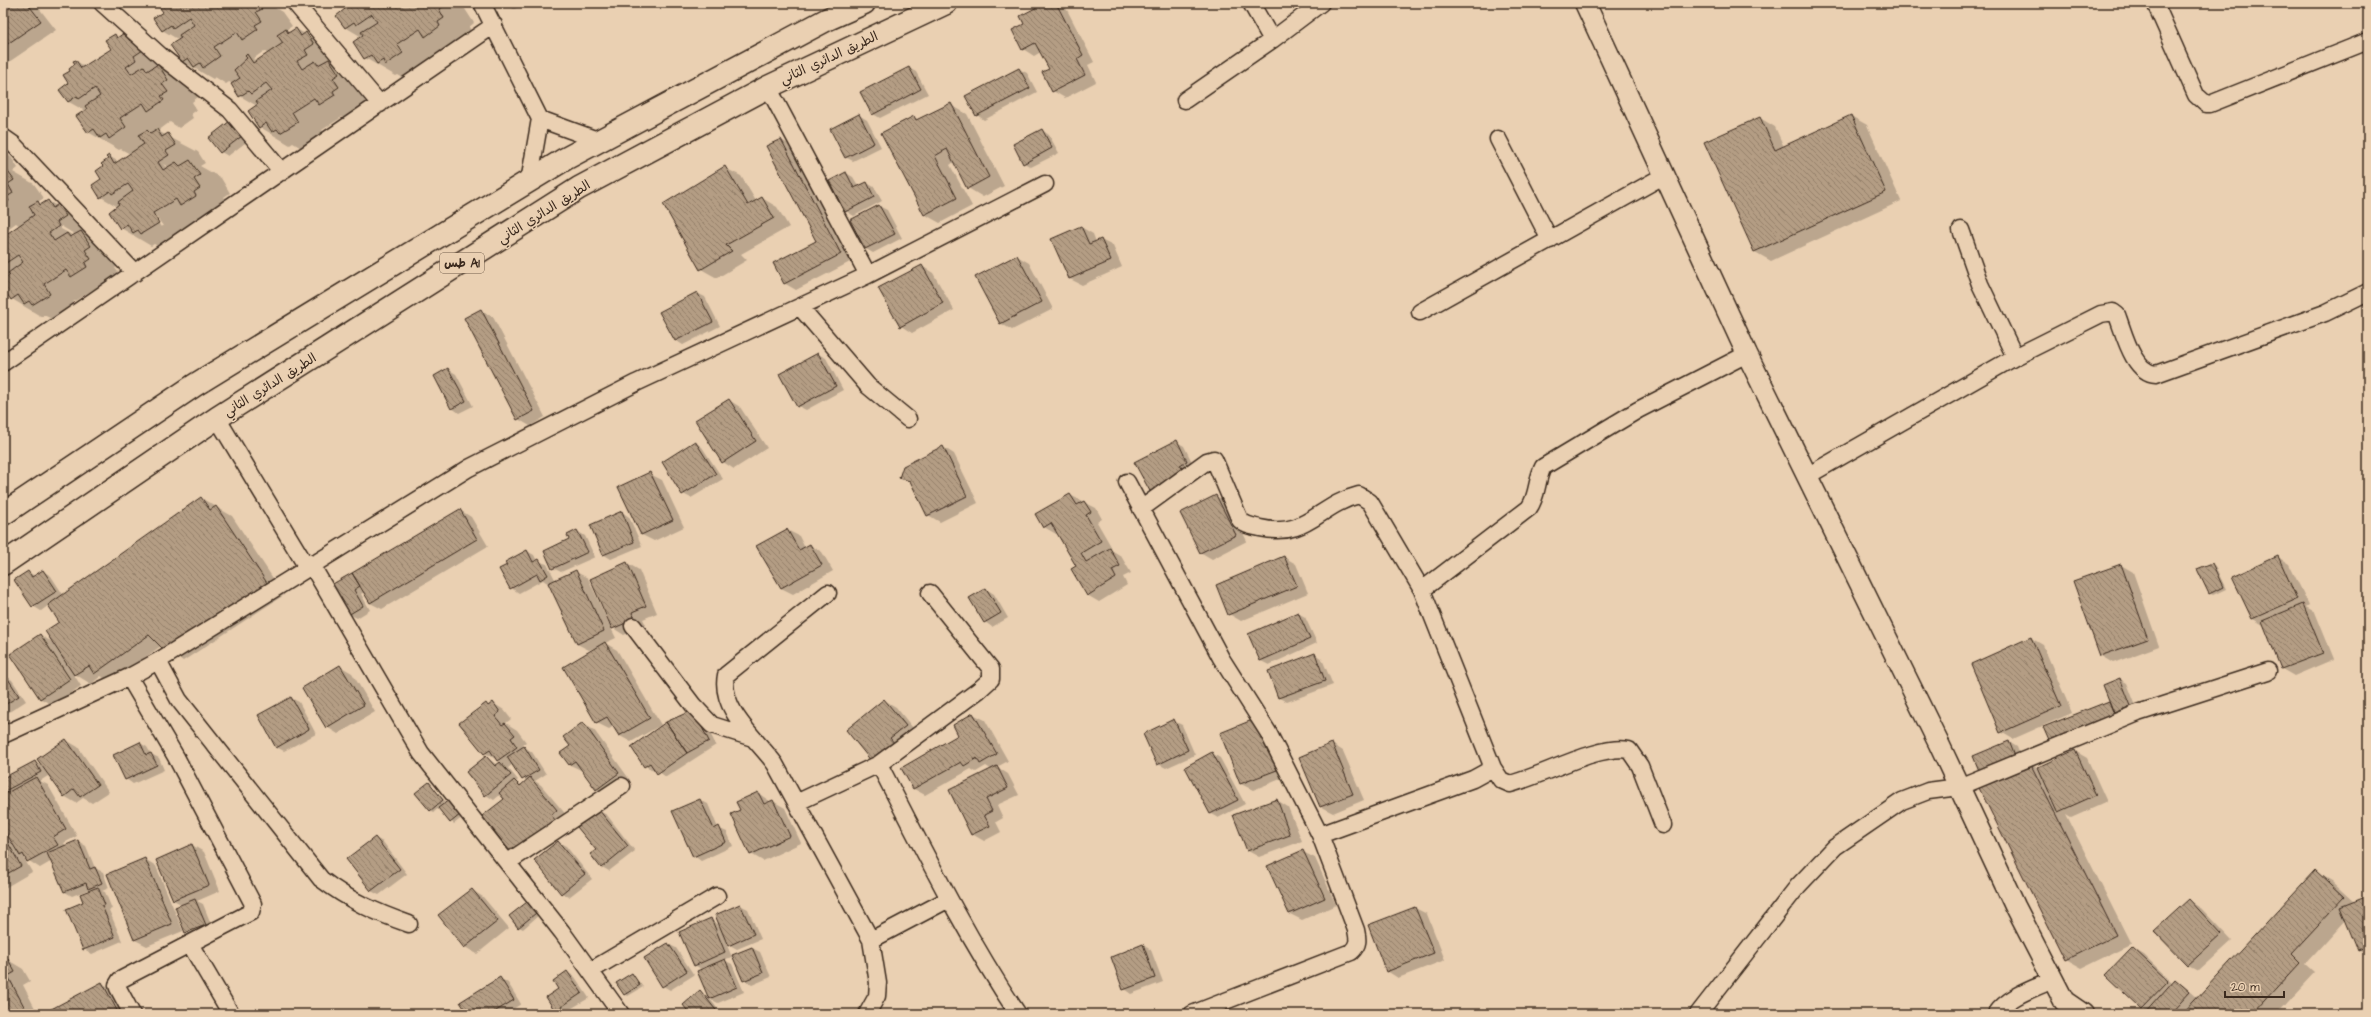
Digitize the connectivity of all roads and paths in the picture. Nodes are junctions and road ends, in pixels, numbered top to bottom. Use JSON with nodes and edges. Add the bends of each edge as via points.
{"nodes":[{"id":1,"x":102,"y":3,"type":"edge"},
{"id":2,"x":294,"y":3,"type":"edge"},
{"id":3,"x":482,"y":3,"type":"edge"},
{"id":4,"x":864,"y":3,"type":"edge"},
{"id":5,"x":946,"y":3,"type":"edge"},
{"id":6,"x":1250,"y":3,"type":"edge"},
{"id":7,"x":1321,"y":3,"type":"edge"},
{"id":8,"x":1585,"y":3,"type":"edge"},
{"id":9,"x":2155,"y":3,"type":"edge"},
{"id":10,"x":494,"y":25,"type":"junction"},
{"id":11,"x":1272,"y":40,"type":"junction"},
{"id":12,"x":2368,"y":41,"type":"edge"},
{"id":13,"x":768,"y":87,"type":"junction"},
{"id":14,"x":1185,"y":100,"type":"dead end"},
{"id":15,"x":380,"y":104,"type":"junction"},
{"id":16,"x":540,"y":119,"type":"junction"},
{"id":17,"x":3,"y":137,"type":"edge"},
{"id":18,"x":1498,"y":139,"type":"dead end"},
{"id":19,"x":600,"y":141,"type":"junction"},
{"id":20,"x":282,"y":172,"type":"junction"},
{"id":21,"x":1665,"y":176,"type":"junction"},
{"id":22,"x":528,"y":182,"type":"junction"},
{"id":23,"x":1045,"y":184,"type":"dead end"},
{"id":24,"x":1960,"y":230,"type":"dead end"},
{"id":25,"x":1550,"y":240,"type":"junction"},
{"id":26,"x":135,"y":273,"type":"junction"},
{"id":27,"x":868,"y":275,"type":"junction"},
{"id":28,"x":2368,"y":292,"type":"edge"},
{"id":29,"x":800,"y":307,"type":"junction"},
{"id":30,"x":1420,"y":312,"type":"dead end"},
{"id":31,"x":1747,"y":354,"type":"junction"},
{"id":32,"x":2015,"y":357,"type":"junction"},
{"id":33,"x":5,"y":358,"type":"edge"},
{"id":34,"x":217,"y":418,"type":"junction"},
{"id":35,"x":908,"y":419,"type":"dead end"},
{"id":36,"x":1807,"y":476,"type":"junction"},
{"id":37,"x":1127,"y":482,"type":"dead end"},
{"id":38,"x":1141,"y":509,"type":"junction"},
{"id":39,"x":3,"y":514,"type":"edge"},
{"id":40,"x":3,"y":564,"type":"edge"},
{"id":41,"x":312,"y":564,"type":"junction"},
{"id":42,"x":1422,"y":590,"type":"junction"},
{"id":43,"x":828,"y":593,"type":"dead end"},
{"id":44,"x":930,"y":593,"type":"dead end"},
{"id":45,"x":632,"y":626,"type":"dead end"},
{"id":46,"x":158,"y":661,"type":"junction"},
{"id":47,"x":2268,"y":671,"type":"dead end"},
{"id":48,"x":129,"y":677,"type":"junction"},
{"id":49,"x":3,"y":735,"type":"edge"},
{"id":50,"x":753,"y":738,"type":"junction"},
{"id":51,"x":878,"y":764,"type":"junction"},
{"id":52,"x":1493,"y":768,"type":"junction"},
{"id":53,"x":622,"y":786,"type":"dead end"},
{"id":54,"x":1959,"y":787,"type":"junction"},
{"id":55,"x":796,"y":803,"type":"junction"},
{"id":56,"x":1662,"y":825,"type":"dead end"},
{"id":57,"x":1320,"y":834,"type":"junction"},
{"id":58,"x":508,"y":862,"type":"junction"},
{"id":59,"x":717,"y":896,"type":"dead end"},
{"id":60,"x":949,"y":899,"type":"junction"},
{"id":61,"x":409,"y":924,"type":"dead end"},
{"id":62,"x":871,"y":940,"type":"junction"},
{"id":63,"x":190,"y":944,"type":"junction"},
{"id":64,"x":590,"y":971,"type":"junction"},
{"id":65,"x":2053,"y":980,"type":"junction"},
{"id":66,"x":132,"y":1014,"type":"edge"},
{"id":67,"x":231,"y":1014,"type":"edge"},
{"id":68,"x":621,"y":1014,"type":"edge"},
{"id":69,"x":867,"y":1014,"type":"edge"},
{"id":70,"x":1018,"y":1014,"type":"edge"},
{"id":71,"x":1192,"y":1014,"type":"edge"},
{"id":72,"x":1698,"y":1014,"type":"edge"},
{"id":73,"x":1996,"y":1014,"type":"edge"},
{"id":74,"x":2083,"y":1014,"type":"edge"}],
"edges":[{"from":1,"to":20,"type":"street","via":[[162,57],[230,110]]},
{"from":2,"to":15,"type":"street"},
{"from":3,"to":10,"type":"street"},
{"from":4,"to":19,"type":"highway","number":"طس A1","via":[[828,19]]},
{"from":5,"to":13,"type":"highway","name":"الطريق الدائري الثاني","number":"طس A1"},
{"from":6,"to":11,"type":"street"},
{"from":7,"to":11,"type":"street"},
{"from":8,"to":21,"type":"street"},
{"from":9,"to":12,"type":"street","via":[[2196,94],[2206,104]]},
{"from":10,"to":15,"type":"street"},
{"from":10,"to":16,"type":"street"},
{"from":11,"to":14,"type":"street"},
{"from":13,"to":27,"type":"street"},
{"from":13,"to":34,"type":"highway","name":"الطريق الدائري الثاني","number":"طس A1","via":[[579,188]]},
{"from":15,"to":20,"type":"street"},
{"from":16,"to":19,"type":"street"},
{"from":16,"to":22,"type":"street"},
{"from":17,"to":26,"type":"street","via":[[13,144]]},
{"from":18,"to":25,"type":"street"},
{"from":19,"to":22,"type":"highway","number":"طس A1"},
{"from":20,"to":26,"type":"street"},
{"from":21,"to":25,"type":"street"},
{"from":21,"to":31,"type":"street"},
{"from":22,"to":39,"type":"highway","number":"طس A1","via":[[195,385]]},
{"from":23,"to":27,"type":"street"},
{"from":24,"to":32,"type":"street","via":[[1980,284]]},
{"from":25,"to":30,"type":"street"},
{"from":26,"to":33,"type":"street"},
{"from":27,"to":29,"type":"street"},
{"from":28,"to":32,"type":"street","via":[[2325,313],[2156,374],[2148,374],[2143,370],[2133,354],[2117,315],[2113,312],[2101,314]]},
{"from":29,"to":35,"type":"street","via":[[868,386]]},
{"from":29,"to":41,"type":"street","via":[[636,383],[469,468]]},
{"from":31,"to":36,"type":"street"},
{"from":31,"to":42,"type":"street","via":[[1638,410],[1543,467],[1530,508]]},
{"from":32,"to":36,"type":"street"},
{"from":34,"to":40,"type":"highway","name":"الطريق الدائري الثاني","number":"طس A1"},
{"from":34,"to":41,"type":"street","via":[[302,559]]},
{"from":36,"to":54,"type":"street"},
{"from":37,"to":38,"type":"street"},
{"from":38,"to":42,"type":"street","via":[[1207,461],[1214,459],[1244,524],[1277,532],[1296,528],[1337,502],[1359,495],[1370,502]]},
{"from":38,"to":57,"type":"street","via":[[1222,658],[1268,732]]},
{"from":41,"to":46,"type":"street"},
{"from":41,"to":58,"type":"street","via":[[421,753]]},
{"from":42,"to":52,"type":"street"},
{"from":43,"to":50,"type":"street","via":[[726,675],[724,686],[730,704]]},
{"from":44,"to":51,"type":"street","via":[[991,669],[991,679]]},
{"from":45,"to":50,"type":"street","via":[[693,705],[712,725]]},
{"from":46,"to":48,"type":"street"},
{"from":46,"to":61,"type":"street","via":[[179,700],[321,879],[374,912]]},
{"from":47,"to":54,"type":"street","via":[[2138,713]]},
{"from":48,"to":49,"type":"street"},
{"from":48,"to":63,"type":"street","via":[[176,757],[253,901],[251,912]]},
{"from":50,"to":55,"type":"street","via":[[775,764]]},
{"from":51,"to":55,"type":"street"},
{"from":51,"to":60,"type":"street"},
{"from":52,"to":56,"type":"street","via":[[1502,780],[1510,784],[1602,752],[1629,750],[1640,766]]},
{"from":52,"to":57,"type":"street","via":[[1473,779]]},
{"from":53,"to":58,"type":"street"},
{"from":54,"to":65,"type":"street"},
{"from":54,"to":72,"type":"street","via":[[1928,791],[1902,801],[1835,847],[1798,886]]},
{"from":55,"to":62,"type":"street"},
{"from":57,"to":71,"type":"street","via":[[1356,930],[1356,948]]},
{"from":58,"to":64,"type":"street"},
{"from":59,"to":64,"type":"street"},
{"from":60,"to":62,"type":"street"},
{"from":60,"to":70,"type":"street","via":[[997,983]]},
{"from":62,"to":69,"type":"street","via":[[878,983],[877,996]]},
{"from":63,"to":66,"type":"street","via":[[120,980],[118,988]]},
{"from":63,"to":67,"type":"street"},
{"from":64,"to":68,"type":"street"},
{"from":65,"to":73,"type":"street","via":[[2027,991],[1999,1009]]},
{"from":65,"to":74,"type":"street","via":[[2064,1001]]}]}
